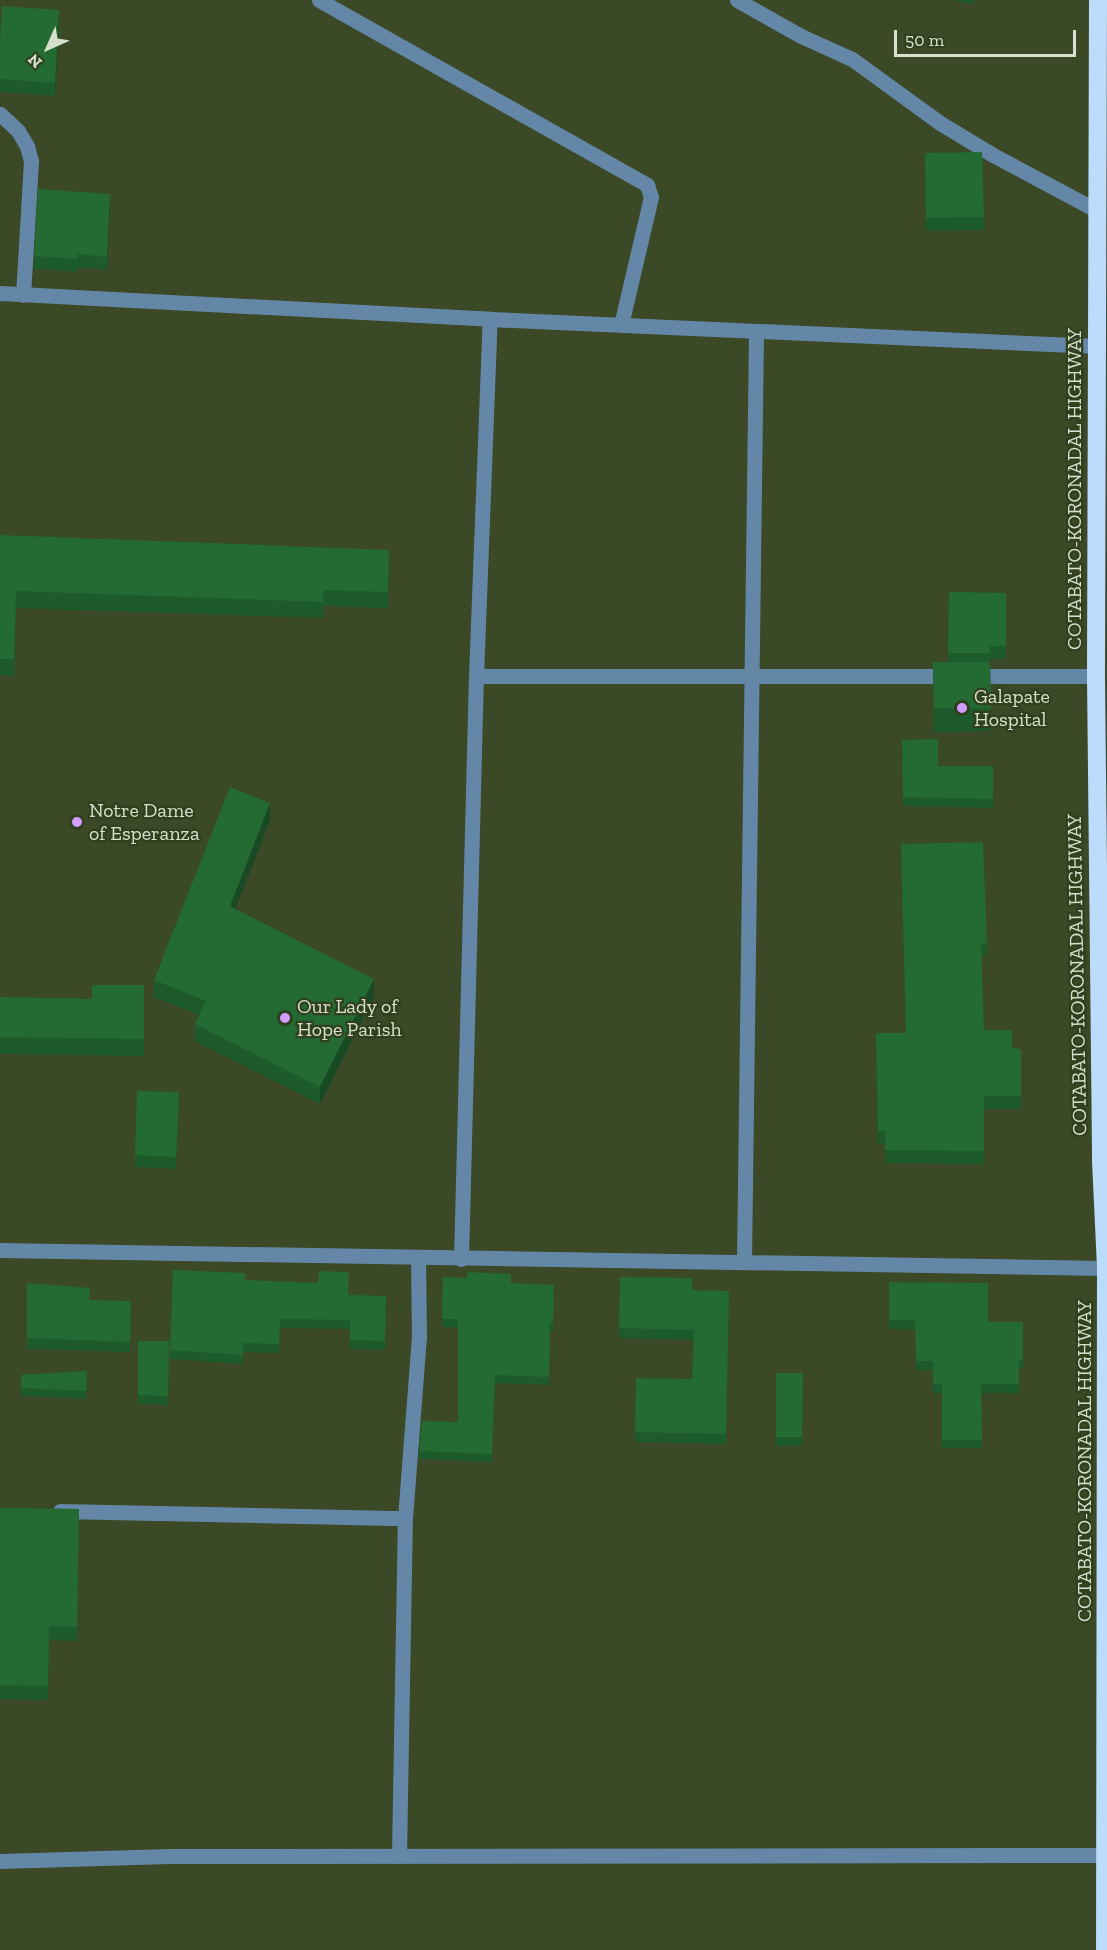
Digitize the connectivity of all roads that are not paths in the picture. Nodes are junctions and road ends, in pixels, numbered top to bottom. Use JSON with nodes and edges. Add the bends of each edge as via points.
{"nodes":[{"id":1,"x":319,"y":0,"type":"edge"},
{"id":2,"x":737,"y":0,"type":"edge"},
{"id":3,"x":1098,"y":0,"type":"edge"},
{"id":4,"x":1103,"y":25,"type":"edge"},
{"id":5,"x":0,"y":114,"type":"edge"},
{"id":6,"x":1098,"y":211,"type":"junction"},
{"id":7,"x":0,"y":292,"type":"edge"},
{"id":8,"x":23,"y":295,"type":"junction"},
{"id":9,"x":490,"y":319,"type":"junction"},
{"id":10,"x":621,"y":325,"type":"junction"},
{"id":11,"x":756,"y":331,"type":"junction"},
{"id":12,"x":1100,"y":358,"type":"edge"},
{"id":13,"x":476,"y":676,"type":"junction"},
{"id":14,"x":1096,"y":676,"type":"junction"},
{"id":15,"x":753,"y":677,"type":"junction"},
{"id":16,"x":1103,"y":861,"type":"edge"},
{"id":17,"x":0,"y":1250,"type":"edge"},
{"id":18,"x":418,"y":1258,"type":"junction"},
{"id":19,"x":461,"y":1258,"type":"junction"},
{"id":20,"x":744,"y":1262,"type":"junction"},
{"id":21,"x":1106,"y":1268,"type":"edge"},
{"id":22,"x":48,"y":1511,"type":"edge"},
{"id":23,"x":405,"y":1518,"type":"junction"},
{"id":24,"x":1107,"y":1855,"type":"edge"},
{"id":25,"x":399,"y":1856,"type":"junction"},
{"id":26,"x":0,"y":1861,"type":"edge"},
{"id":27,"x":1105,"y":1950,"type":"edge"}],
"edges":[{"from":1,"to":10,"type":"street","via":[[647,185],[651,198]]},
{"from":2,"to":6,"type":"street","via":[[852,59],[940,123]]},
{"from":3,"to":4,"type":"highway","name":"COTABATO-KORONADAL HIGHWAY"},
{"from":4,"to":6,"type":"highway","name":"COTABATO-KORONADAL HIGHWAY"},
{"from":5,"to":8,"type":"street","via":[[18,131],[31,161]]},
{"from":6,"to":12,"type":"highway","name":"COTABATO-KORONADAL HIGHWAY"},
{"from":7,"to":8,"type":"street"},
{"from":8,"to":9,"type":"street"},
{"from":9,"to":10,"type":"street"},
{"from":9,"to":13,"type":"street"},
{"from":10,"to":11,"type":"street"},
{"from":11,"to":12,"type":"street"},
{"from":11,"to":15,"type":"street"},
{"from":12,"to":14,"type":"highway","name":"COTABATO-KORONADAL HIGHWAY"},
{"from":13,"to":15,"type":"street"},
{"from":13,"to":19,"type":"street"},
{"from":14,"to":15,"type":"street"},
{"from":14,"to":16,"type":"highway","name":"COTABATO-KORONADAL HIGHWAY"},
{"from":15,"to":20,"type":"street"},
{"from":16,"to":21,"type":"highway","name":"COTABATO-KORONADAL HIGHWAY","via":[[1101,1161]]},
{"from":17,"to":18,"type":"street"},
{"from":18,"to":19,"type":"street"},
{"from":18,"to":23,"type":"street","via":[[419,1338]]},
{"from":19,"to":20,"type":"street"},
{"from":20,"to":21,"type":"street"},
{"from":21,"to":24,"type":"highway","name":"COTABATO-KORONADAL HIGHWAY"},
{"from":22,"to":23,"type":"street"},
{"from":23,"to":25,"type":"street"},
{"from":24,"to":25,"type":"street"},
{"from":24,"to":27,"type":"highway","name":"COTABATO-KORONADAL HIGHWAY"},
{"from":25,"to":26,"type":"street"}]}
